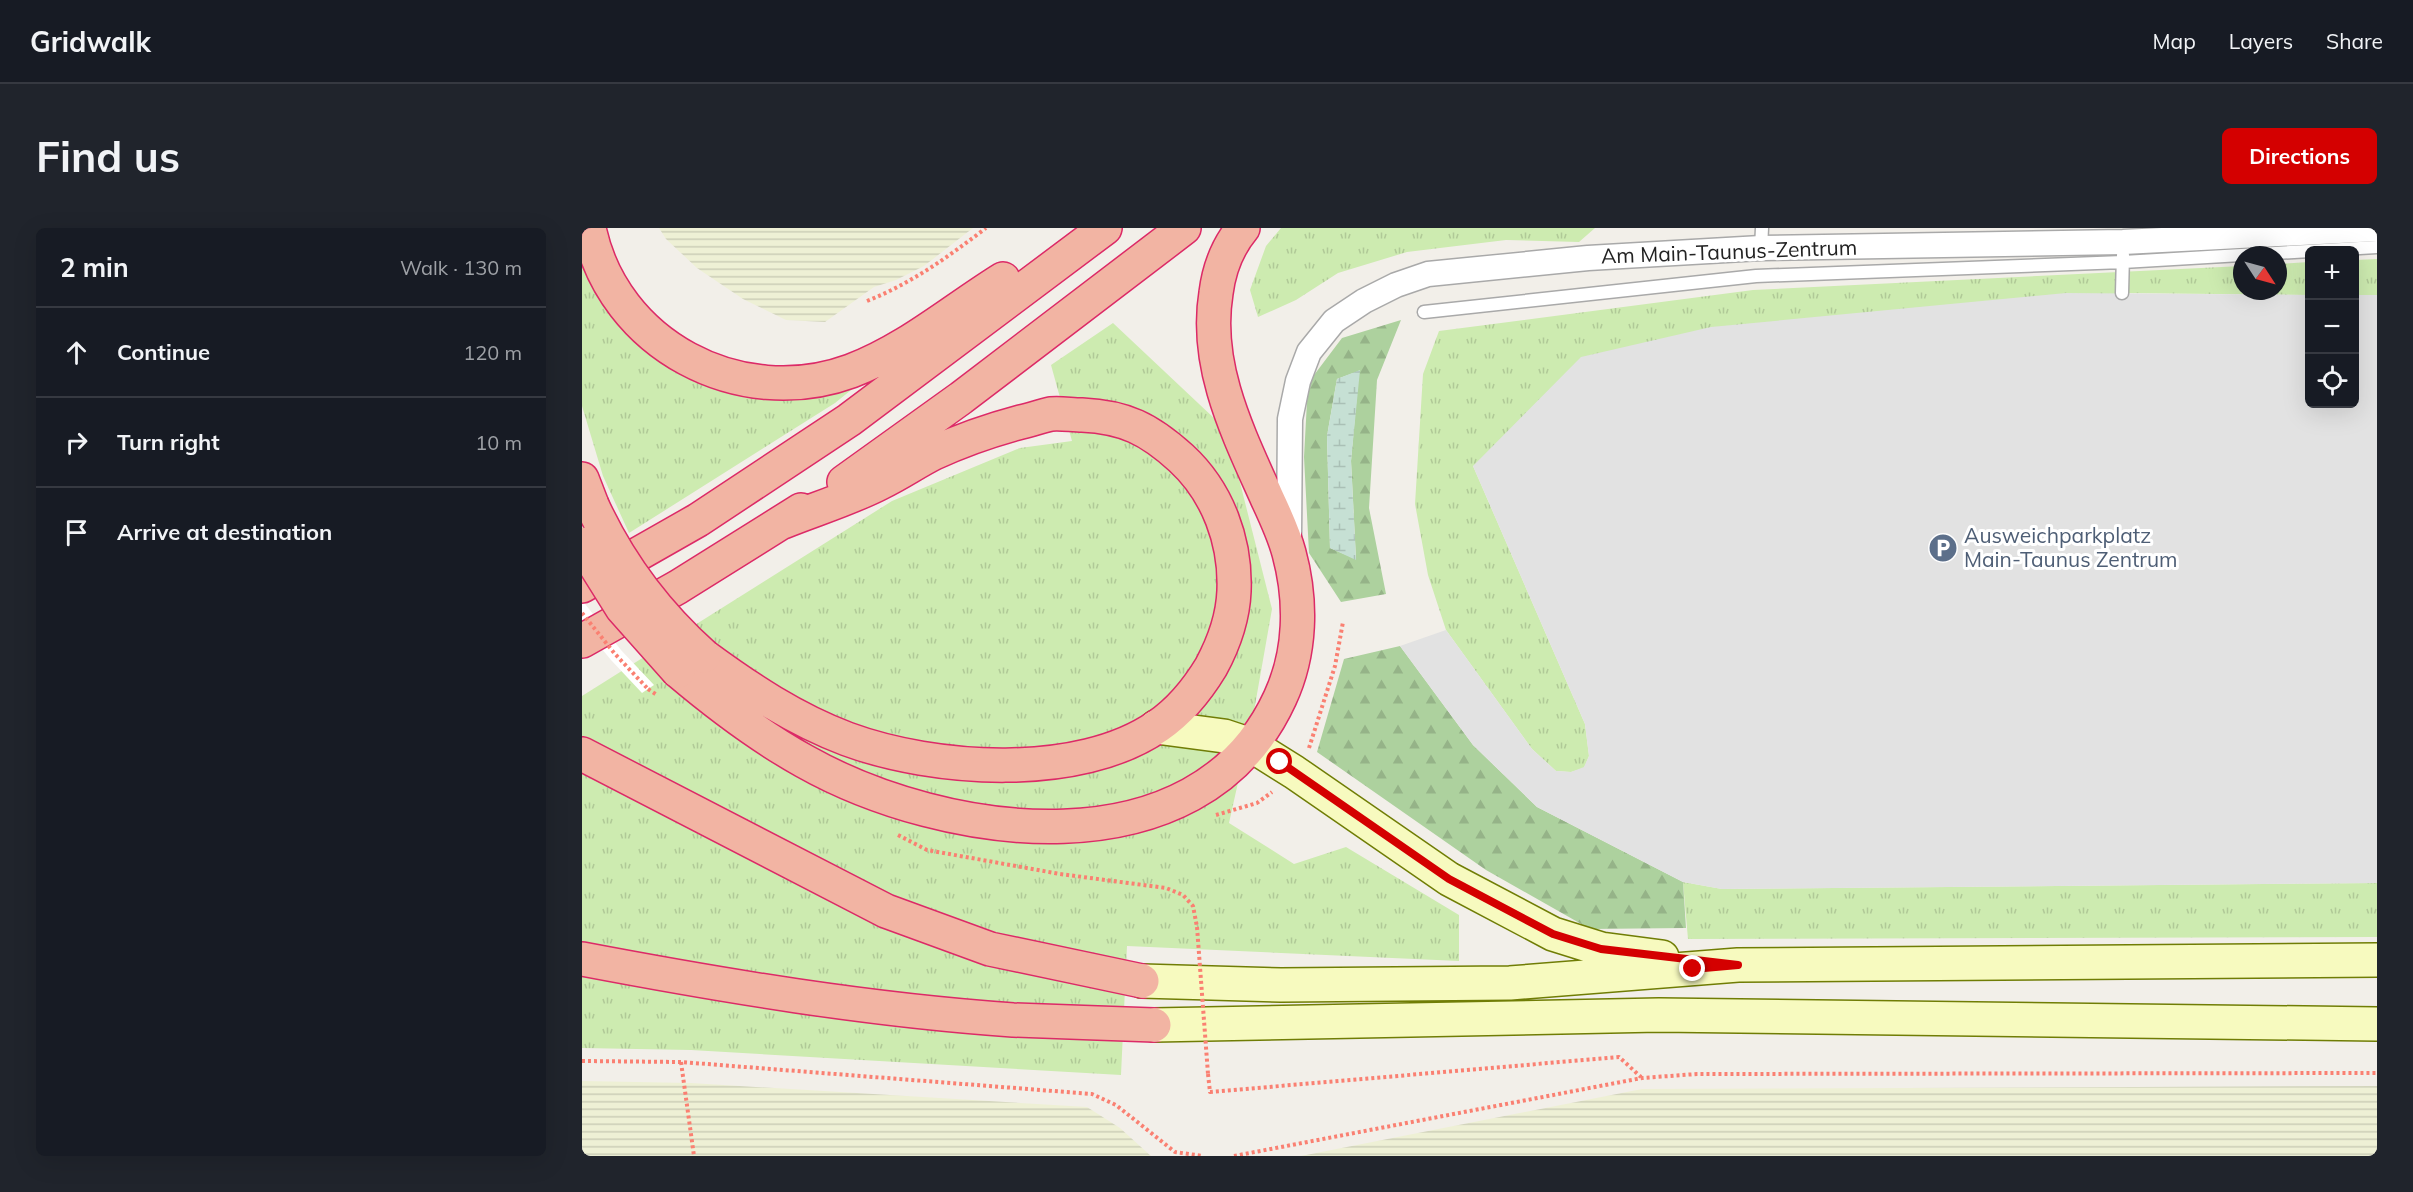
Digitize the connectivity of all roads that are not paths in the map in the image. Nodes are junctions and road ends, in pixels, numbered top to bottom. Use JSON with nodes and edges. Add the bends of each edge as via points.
{"nodes":[{"id":1,"x":589,"y":228,"type":"edge"},
{"id":2,"x":1184,"y":228,"type":"edge"},
{"id":3,"x":1243,"y":228,"type":"edge"},
{"id":4,"x":2377,"y":229,"type":"edge"},
{"id":5,"x":2244,"y":232,"type":"edge"},
{"id":6,"x":1092,"y":238,"type":"edge"},
{"id":7,"x":1762,"y":238,"type":"edge"},
{"id":8,"x":2377,"y":247,"type":"edge"},
{"id":9,"x":2123,"y":252,"type":"junction"},
{"id":10,"x":2122,"y":293,"type":"dead end"},
{"id":11,"x":1424,"y":312,"type":"dead end"},
{"id":12,"x":587,"y":492,"type":"edge"},
{"id":13,"x":783,"y":522,"type":"junction"},
{"id":14,"x":582,"y":544,"type":"edge"},
{"id":15,"x":1289,"y":551,"type":"junction"},
{"id":16,"x":582,"y":586,"type":"edge"},
{"id":17,"x":582,"y":641,"type":"edge"},
{"id":18,"x":691,"y":663,"type":"junction"},
{"id":19,"x":1156,"y":728,"type":"junction"},
{"id":20,"x":1251,"y":745,"type":"junction"},
{"id":21,"x":582,"y":754,"type":"edge"},
{"id":22,"x":582,"y":959,"type":"edge"},
{"id":23,"x":2377,"y":960,"type":"edge"},
{"id":24,"x":1738,"y":965,"type":"junction"},
{"id":25,"x":1142,"y":981,"type":"joint"},
{"id":26,"x":2377,"y":1024,"type":"edge"},
{"id":27,"x":1154,"y":1025,"type":"joint"}],
"edges":[{"from":1,"to":6,"type":"highway","via":[[607,283],[622,304],[665,345],[711,371],[759,381],[791,382],[850,371],[887,355],[1019,270]]},
{"from":2,"to":13,"type":"highway","via":[[893,448]]},
{"from":3,"to":15,"type":"highway","via":[[1232,241],[1218,277],[1212,318],[1216,359],[1223,394]]},
{"from":4,"to":5,"type":"street","name":"Am Main-Taunus-Zentrum"},
{"from":5,"to":9,"type":"street","name":"Am Main-Taunus-Zentrum"},
{"from":6,"to":16,"type":"highway","via":[[849,420],[698,520]]},
{"from":7,"to":9,"type":"street","name":"Am Main-Taunus-Zentrum"},
{"from":7,"to":15,"type":"street","name":"Am Main-Taunus-Zentrum","via":[[1462,270],[1418,278],[1364,301],[1334,321],[1309,352],[1298,381],[1290,419]]},
{"from":8,"to":9,"type":"lane"},
{"from":9,"to":10,"type":"lane"},
{"from":9,"to":11,"type":"lane","via":[[1756,276]]},
{"from":12,"to":18,"type":"highway","bridge":true,"via":[[613,546]]},
{"from":13,"to":17,"type":"highway"},
{"from":13,"to":19,"type":"highway","via":[[863,491],[977,435],[1052,414],[1109,416],[1145,429],[1187,464],[1205,488],[1219,512],[1235,564],[1233,601],[1219,651],[1197,689]]},
{"from":14,"to":18,"type":"highway","bridge":true,"via":[[622,608]]},
{"from":15,"to":20,"type":"highway","via":[[1299,626],[1290,676],[1269,720]]},
{"from":18,"to":19,"type":"highway","via":[[813,725],[914,758],[958,764],[1041,763],[1085,756]]},
{"from":18,"to":20,"type":"highway","via":[[747,725],[796,756],[867,790],[922,809],[1028,827],[1073,828],[1132,818],[1169,805],[1225,771]]},
{"from":19,"to":20,"type":"main road","via":[[1224,736]]},
{"from":20,"to":24,"type":"main road","via":[[1449,879],[1553,934],[1601,949]]},
{"from":21,"to":25,"type":"highway","via":[[886,911],[990,950]]},
{"from":22,"to":27,"type":"highway","via":[[878,1007],[1013,1020]]},
{"from":23,"to":24,"type":"main road"},
{"from":24,"to":25,"type":"main road","via":[[1510,983],[1281,985]]},
{"from":26,"to":27,"type":"main road","via":[[1659,1015]]}]}
